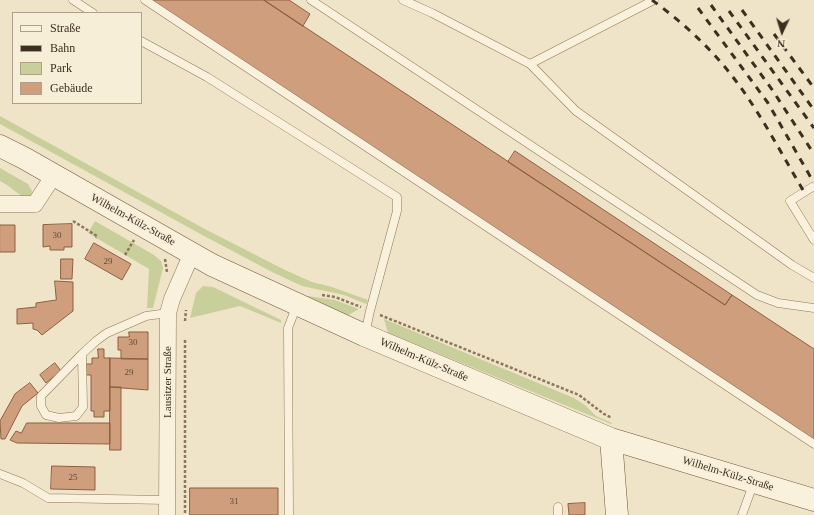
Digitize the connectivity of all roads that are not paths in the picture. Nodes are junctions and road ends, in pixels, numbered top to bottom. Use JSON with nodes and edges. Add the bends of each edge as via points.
{"nodes":[{"id":1,"x":73,"y":0,"type":"edge"},
{"id":2,"x":145,"y":0,"type":"edge"},
{"id":3,"x":311,"y":0,"type":"edge"},
{"id":4,"x":403,"y":0,"type":"edge"},
{"id":5,"x":654,"y":0,"type":"edge"},
{"id":6,"x":91,"y":12,"type":"edge"},
{"id":7,"x":142,"y":42,"type":"edge"},
{"id":8,"x":530,"y":64,"type":"junction"},
{"id":9,"x":0,"y":146,"type":"edge"},
{"id":10,"x":54,"y":176,"type":"junction"},
{"id":11,"x":814,"y":186,"type":"edge"},
{"id":12,"x":2,"y":201,"type":"edge"},
{"id":13,"x":814,"y":240,"type":"edge"},
{"id":14,"x":192,"y":254,"type":"junction"},
{"id":15,"x":814,"y":278,"type":"edge"},
{"id":16,"x":297,"y":304,"type":"junction"},
{"id":17,"x":814,"y":308,"type":"edge"},
{"id":18,"x":168,"y":313,"type":"junction"},
{"id":19,"x":364,"y":335,"type":"junction"},
{"id":20,"x":82,"y":354,"type":"junction"},
{"id":21,"x":614,"y":429,"type":"junction"},
{"id":22,"x":814,"y":444,"type":"edge"},
{"id":23,"x":0,"y":474,"type":"edge"},
{"id":24,"x":754,"y":482,"type":"junction"},
{"id":25,"x":814,"y":500,"type":"edge"},
{"id":26,"x":167,"y":508,"type":"edge"},
{"id":27,"x":289,"y":515,"type":"edge"},
{"id":28,"x":618,"y":515,"type":"edge"},
{"id":29,"x":742,"y":515,"type":"edge"}],
"edges":[{"from":1,"to":6,"type":"lane"},
{"from":2,"to":22,"type":"lane"},
{"from":3,"to":17,"type":"lane","via":[[757,295],[778,303]]},
{"from":4,"to":8,"type":"lane"},
{"from":5,"to":8,"type":"lane"},
{"from":7,"to":19,"type":"lane","via":[[207,77],[397,197],[397,211]]},
{"from":8,"to":15,"type":"lane","via":[[576,111]]},
{"from":9,"to":10,"type":"main road","name":"Wilhelm-Külz-Straße"},
{"from":10,"to":12,"type":"street","via":[[35,204]]},
{"from":10,"to":14,"type":"main road","name":"Wilhelm-Külz-Straße"},
{"from":11,"to":13,"type":"lane","via":[[790,201]]},
{"from":14,"to":16,"type":"main road","name":"Wilhelm-Külz-Straße"},
{"from":14,"to":18,"type":"street","name":"Lausitzer Straße"},
{"from":16,"to":19,"type":"main road","name":"Wilhelm-Külz-Straße"},
{"from":16,"to":27,"type":"lane","via":[[288,328]]},
{"from":18,"to":20,"type":"lane","via":[[146,316],[107,333]]},
{"from":18,"to":26,"type":"street","name":"Lausitzer Straße"},
{"from":19,"to":21,"type":"main road","name":"Wilhelm-Külz-Straße"},
{"from":20,"to":20,"type":"lane","via":[[83,407],[76,416],[59,418],[46,415],[41,406],[41,396]]},
{"from":21,"to":24,"type":"main road","name":"Wilhelm-Külz-Straße"},
{"from":21,"to":28,"type":"main road"},
{"from":23,"to":26,"type":"lane","via":[[23,482],[48,498]]},
{"from":24,"to":25,"type":"main road","name":"Wilhelm-Külz-Straße"},
{"from":24,"to":29,"type":"lane"}]}
